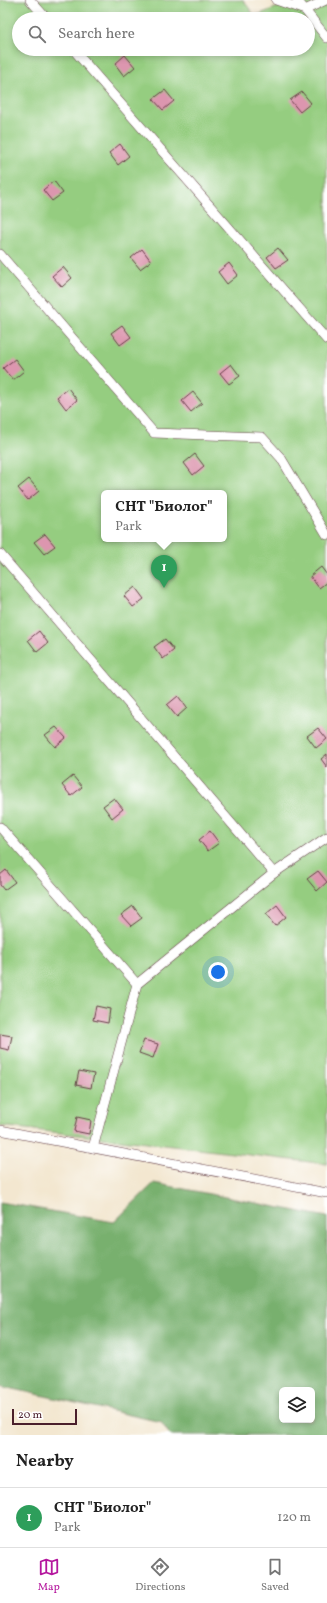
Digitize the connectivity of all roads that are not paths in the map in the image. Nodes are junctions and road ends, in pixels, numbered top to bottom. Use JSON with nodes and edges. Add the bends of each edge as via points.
{"nodes":[{"id":1,"x":30,"y":0,"type":"edge"},
{"id":2,"x":276,"y":0,"type":"edge"},
{"id":3,"x":297,"y":0,"type":"edge"},
{"id":4,"x":326,"y":0,"type":"edge"},
{"id":5,"x":305,"y":10,"type":"junction"},
{"id":6,"x":40,"y":12,"type":"edge"},
{"id":7,"x":315,"y":23,"type":"edge"},
{"id":8,"x":327,"y":38,"type":"edge"},
{"id":9,"x":79,"y":56,"type":"edge"},
{"id":10,"x":0,"y":254,"type":"edge"},
{"id":11,"x":327,"y":340,"type":"edge"},
{"id":12,"x":327,"y":536,"type":"edge"},
{"id":13,"x":0,"y":554,"type":"edge"},
{"id":14,"x":0,"y":827,"type":"edge"},
{"id":15,"x":327,"y":837,"type":"edge"},
{"id":16,"x":274,"y":873,"type":"junction"},
{"id":17,"x":137,"y":984,"type":"junction"},
{"id":18,"x":0,"y":1130,"type":"edge"},
{"id":19,"x":93,"y":1148,"type":"junction"},
{"id":20,"x":327,"y":1194,"type":"edge"}],
"edges":[{"from":1,"to":6,"type":"lane"},
{"from":2,"to":5,"type":"lane"},
{"from":3,"to":5,"type":"lane"},
{"from":4,"to":5,"type":"lane"},
{"from":7,"to":8,"type":"lane"},
{"from":9,"to":11,"type":"lane"},
{"from":10,"to":12,"type":"lane","via":[[154,433],[262,437],[281,458]]},
{"from":13,"to":16,"type":"lane"},
{"from":14,"to":17,"type":"lane"},
{"from":15,"to":16,"type":"lane"},
{"from":16,"to":17,"type":"lane"},
{"from":17,"to":19,"type":"lane"},
{"from":18,"to":19,"type":"lane"},
{"from":19,"to":20,"type":"lane"}]}
